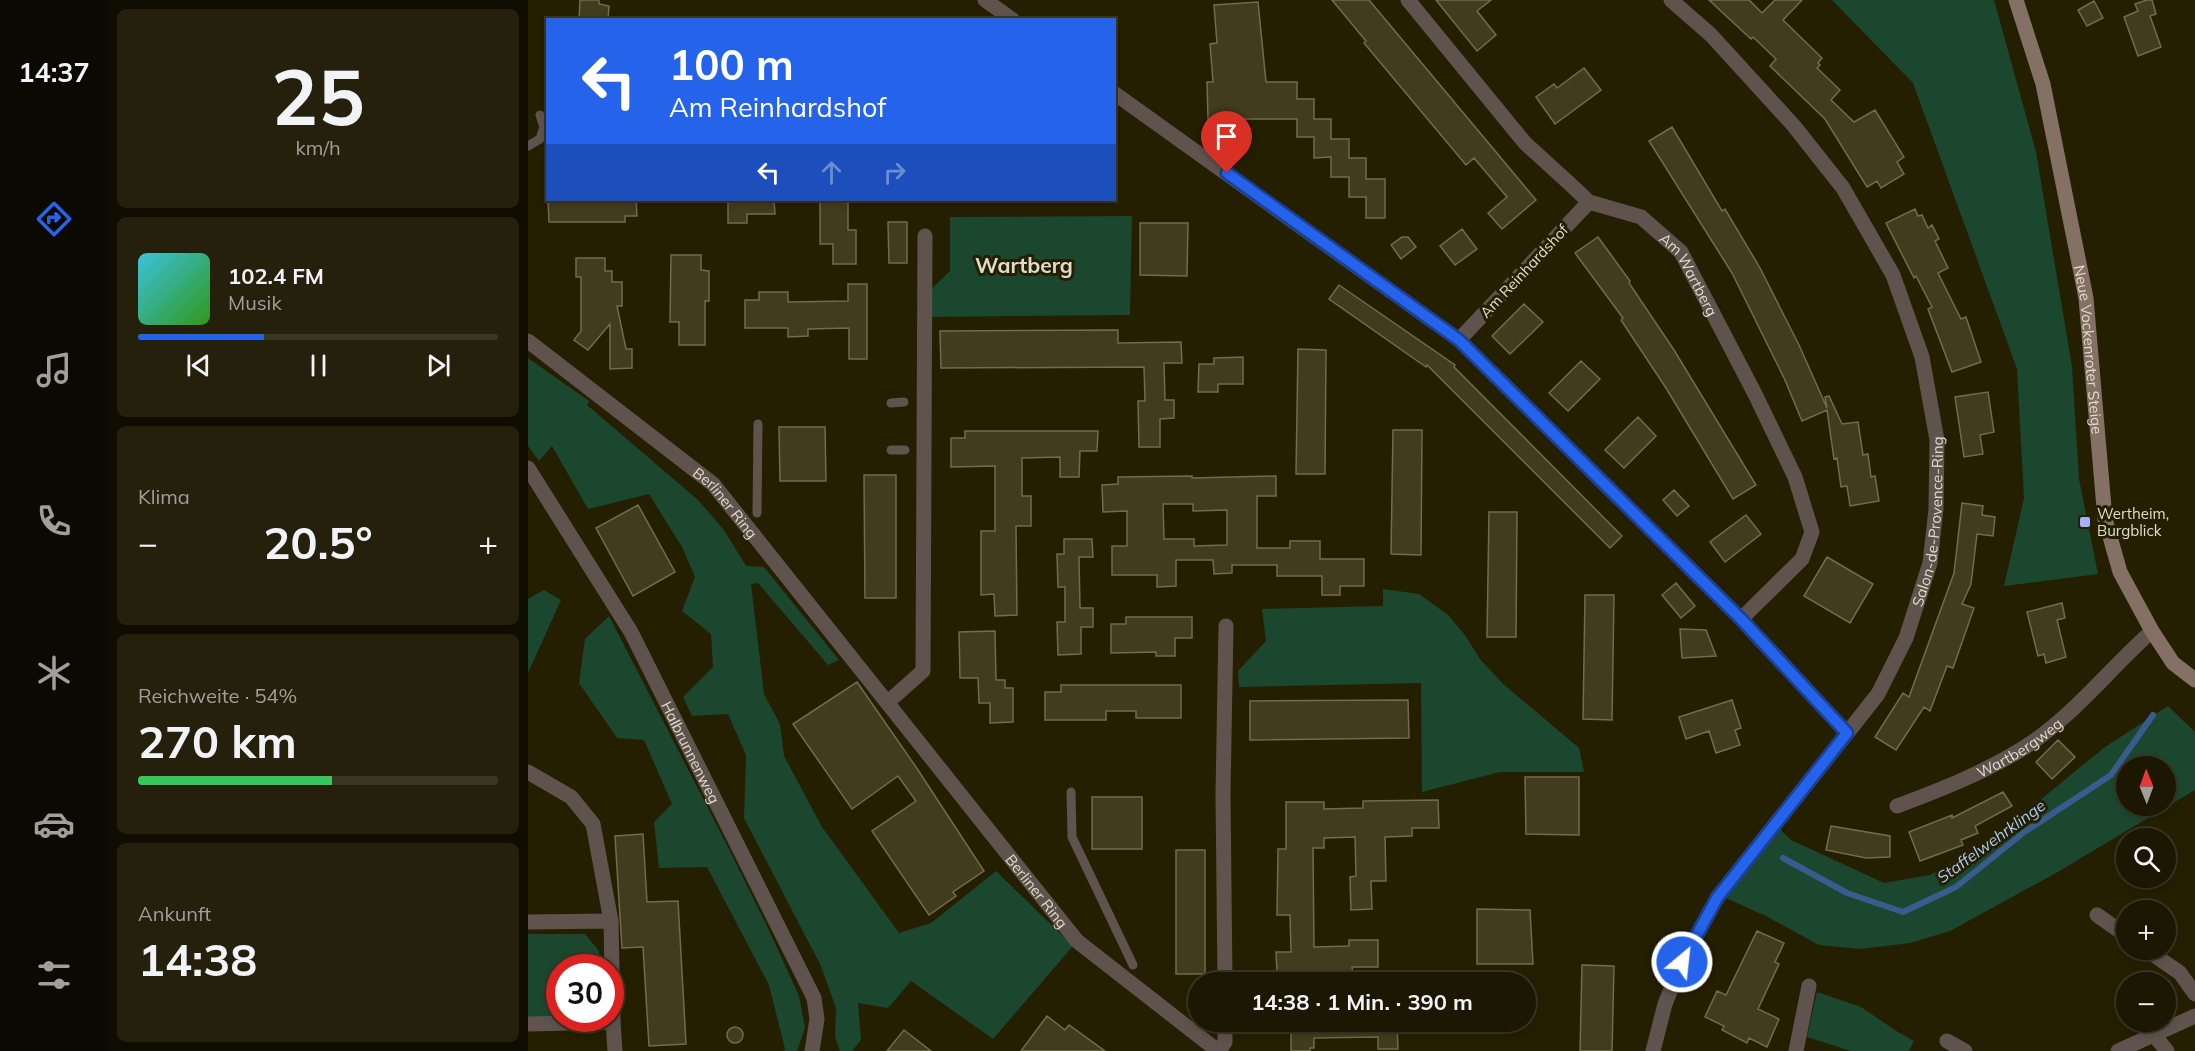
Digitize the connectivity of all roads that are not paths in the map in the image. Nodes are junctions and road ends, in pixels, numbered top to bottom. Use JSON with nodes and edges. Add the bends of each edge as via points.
{"nodes":[{"id":1,"x":985,"y":0,"type":"edge"},
{"id":2,"x":1408,"y":0,"type":"edge"},
{"id":3,"x":1671,"y":0,"type":"edge"},
{"id":4,"x":2016,"y":0,"type":"edge"},
{"id":5,"x":1009,"y":18,"type":"edge"},
{"id":6,"x":1116,"y":94,"type":"edge"},
{"id":7,"x":540,"y":115,"type":"dead end"},
{"id":8,"x":528,"y":146,"type":"edge"},
{"id":9,"x":1589,"y":202,"type":"junction"},
{"id":10,"x":925,"y":236,"type":"dead end"},
{"id":11,"x":1459,"y":340,"type":"junction"},
{"id":12,"x":528,"y":341,"type":"edge"},
{"id":13,"x":891,"y":402,"type":"dead end"},
{"id":14,"x":904,"y":402,"type":"dead end"},
{"id":15,"x":758,"y":424,"type":"dead end"},
{"id":16,"x":891,"y":450,"type":"dead end"},
{"id":17,"x":905,"y":450,"type":"dead end"},
{"id":18,"x":528,"y":468,"type":"edge"},
{"id":19,"x":758,"y":513,"type":"dead end"},
{"id":20,"x":1741,"y":619,"type":"junction"},
{"id":21,"x":1226,"y":626,"type":"dead end"},
{"id":22,"x":2152,"y":631,"type":"junction"},
{"id":23,"x":2195,"y":680,"type":"edge"},
{"id":24,"x":888,"y":702,"type":"junction"},
{"id":25,"x":1847,"y":733,"type":"junction"},
{"id":26,"x":528,"y":772,"type":"edge"},
{"id":27,"x":1071,"y":792,"type":"dead end"},
{"id":28,"x":1897,"y":806,"type":"dead end"},
{"id":29,"x":2097,"y":915,"type":"dead end"},
{"id":30,"x":611,"y":921,"type":"junction"},
{"id":31,"x":528,"y":922,"type":"edge"},
{"id":32,"x":2116,"y":928,"type":"edge"},
{"id":33,"x":612,"y":954,"type":"edge"},
{"id":34,"x":2161,"y":960,"type":"edge"},
{"id":35,"x":1134,"y":965,"type":"dead end"},
{"id":36,"x":1225,"y":972,"type":"edge"},
{"id":37,"x":1809,"y":986,"type":"dead end"},
{"id":38,"x":2195,"y":994,"type":"edge"},
{"id":39,"x":2195,"y":1016,"type":"edge"},
{"id":40,"x":528,"y":1024,"type":"edge"},
{"id":41,"x":546,"y":1024,"type":"edge"},
{"id":42,"x":614,"y":1032,"type":"edge"},
{"id":43,"x":1226,"y":1032,"type":"edge"},
{"id":44,"x":2154,"y":1035,"type":"junction"},
{"id":45,"x":1947,"y":1041,"type":"dead end"},
{"id":46,"x":615,"y":1051,"type":"edge"},
{"id":47,"x":812,"y":1051,"type":"edge"},
{"id":48,"x":1219,"y":1051,"type":"edge"},
{"id":49,"x":1654,"y":1051,"type":"edge"},
{"id":50,"x":1796,"y":1051,"type":"edge"},
{"id":51,"x":1965,"y":1051,"type":"edge"},
{"id":52,"x":2118,"y":1051,"type":"edge"},
{"id":53,"x":2167,"y":1051,"type":"edge"}],
"edges":[{"from":1,"to":5,"type":"street"},
{"from":2,"to":9,"type":"street","name":"Am Wartberg","via":[[1525,143]]},
{"from":3,"to":25,"type":"street","name":"Salon-de-Provence-Ring","via":[[1711,35],[1779,109],[1843,188],[1893,274],[1922,357],[1936,440],[1936,509],[1930,563],[1906,638],[1878,694]]},
{"from":4,"to":22,"type":"main road","name":"Neue Vockenroter Steige","via":[[2043,84],[2086,298],[2105,519],[2120,572]]},
{"from":6,"to":11,"type":"street"},
{"from":7,"to":8,"type":"lane","via":[[544,127],[540,140]]},
{"from":9,"to":11,"type":"street","name":"Am Reinhardshof"},
{"from":9,"to":20,"type":"street","name":"Am Wartberg","via":[[1641,217],[1681,252],[1795,477],[1812,532],[1809,541],[1802,559]]},
{"from":10,"to":24,"type":"street","via":[[923,671]]},
{"from":11,"to":20,"type":"street"},
{"from":12,"to":24,"type":"street","name":"Berliner Ring","via":[[713,484]]},
{"from":13,"to":14,"type":"lane"},
{"from":15,"to":19,"type":"lane"},
{"from":16,"to":17,"type":"lane"},
{"from":18,"to":47,"type":"street","name":"Halbrunnenweg","via":[[631,632],[814,998],[817,1019]]},
{"from":20,"to":25,"type":"street"},
{"from":21,"to":36,"type":"street"},
{"from":22,"to":23,"type":"main road","name":"Neue Vockenroter Steige","via":[[2173,663]]},
{"from":22,"to":28,"type":"street","name":"Wartbergweg","via":[[2024,748],[1961,782]]},
{"from":24,"to":48,"type":"street","name":"Berliner Ring","via":[[1077,940]]},
{"from":25,"to":49,"type":"street","name":"Salon-de-Provence-Ring","via":[[1717,898],[1682,962],[1665,1005]]},
{"from":26,"to":30,"type":"street","via":[[571,797],[593,824]]},
{"from":27,"to":35,"type":"lane","via":[[1072,837]]},
{"from":29,"to":32,"type":"street"},
{"from":30,"to":31,"type":"street"},
{"from":30,"to":33,"type":"street"},
{"from":34,"to":38,"type":"street","via":[[2180,973]]},
{"from":37,"to":50,"type":"street"},
{"from":39,"to":44,"type":"street"},
{"from":40,"to":41,"type":"street"},
{"from":42,"to":46,"type":"street"},
{"from":43,"to":48,"type":"street","name":"Berliner Ring","via":[[1226,1042]]},
{"from":44,"to":52,"type":"street"},
{"from":44,"to":53,"type":"street"},
{"from":45,"to":51,"type":"street"}]}
